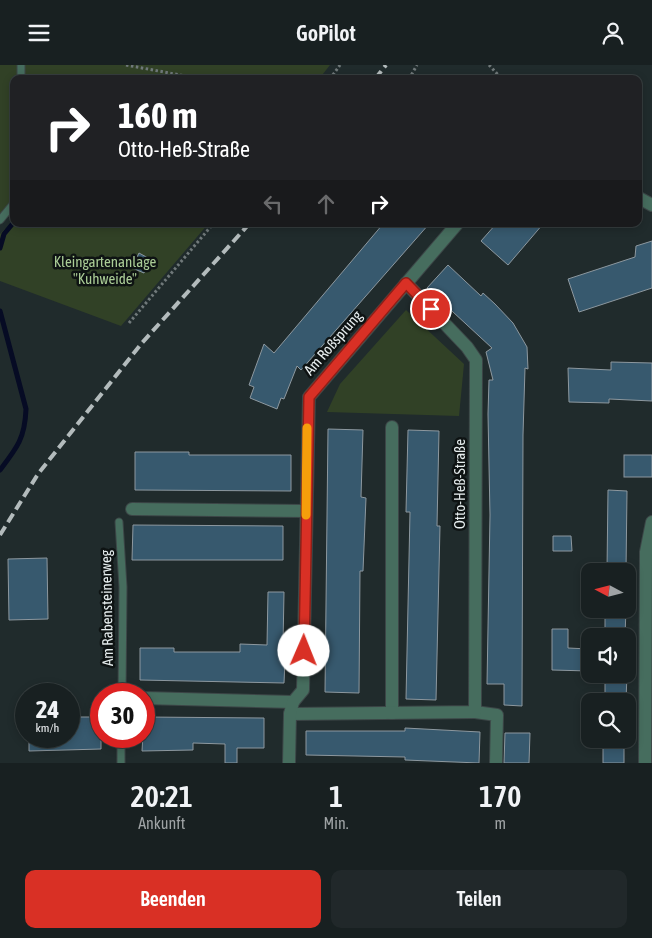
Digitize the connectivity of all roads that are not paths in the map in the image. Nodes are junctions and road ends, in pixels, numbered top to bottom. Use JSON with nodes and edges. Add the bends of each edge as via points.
{"nodes":[{"id":1,"x":10,"y":208,"type":"edge"},
{"id":2,"x":0,"y":220,"type":"edge"},
{"id":3,"x":454,"y":227,"type":"edge"},
{"id":4,"x":406,"y":283,"type":"junction"},
{"id":5,"x":392,"y":427,"type":"dead end"},
{"id":6,"x":132,"y":509,"type":"dead end"},
{"id":7,"x":306,"y":511,"type":"junction"},
{"id":8,"x":119,"y":522,"type":"dead end"},
{"id":9,"x":652,"y":522,"type":"edge"},
{"id":10,"x":122,"y":683,"type":"edge"},
{"id":11,"x":155,"y":699,"type":"edge"},
{"id":12,"x":291,"y":708,"type":"junction"},
{"id":13,"x":476,"y":712,"type":"junction"},
{"id":14,"x":392,"y":713,"type":"junction"},
{"id":15,"x":121,"y":748,"type":"edge"},
{"id":16,"x":121,"y":763,"type":"edge"},
{"id":17,"x":289,"y":763,"type":"edge"},
{"id":18,"x":496,"y":763,"type":"edge"},
{"id":19,"x":645,"y":763,"type":"edge"}],
"edges":[{"from":1,"to":2,"type":"lane"},
{"from":3,"to":4,"type":"street","name":"Am Roßsprung"},
{"from":4,"to":7,"type":"street","name":"Am Roßsprung","via":[[309,397]]},
{"from":4,"to":13,"type":"street","name":"Otto-Heß-Straße","via":[[476,360]]},
{"from":5,"to":14,"type":"street"},
{"from":6,"to":7,"type":"street"},
{"from":7,"to":12,"type":"street","name":"Am Roßsprung","via":[[303,690]]},
{"from":8,"to":10,"type":"lane","name":"Am Rabensteinerweg","via":[[123,587]]},
{"from":9,"to":19,"type":"street","via":[[646,551]]},
{"from":11,"to":12,"type":"street"},
{"from":12,"to":14,"type":"street"},
{"from":12,"to":17,"type":"street","name":"Am Roßsprung"},
{"from":13,"to":14,"type":"street"},
{"from":13,"to":18,"type":"street","via":[[497,715]]},
{"from":15,"to":16,"type":"lane"}]}
